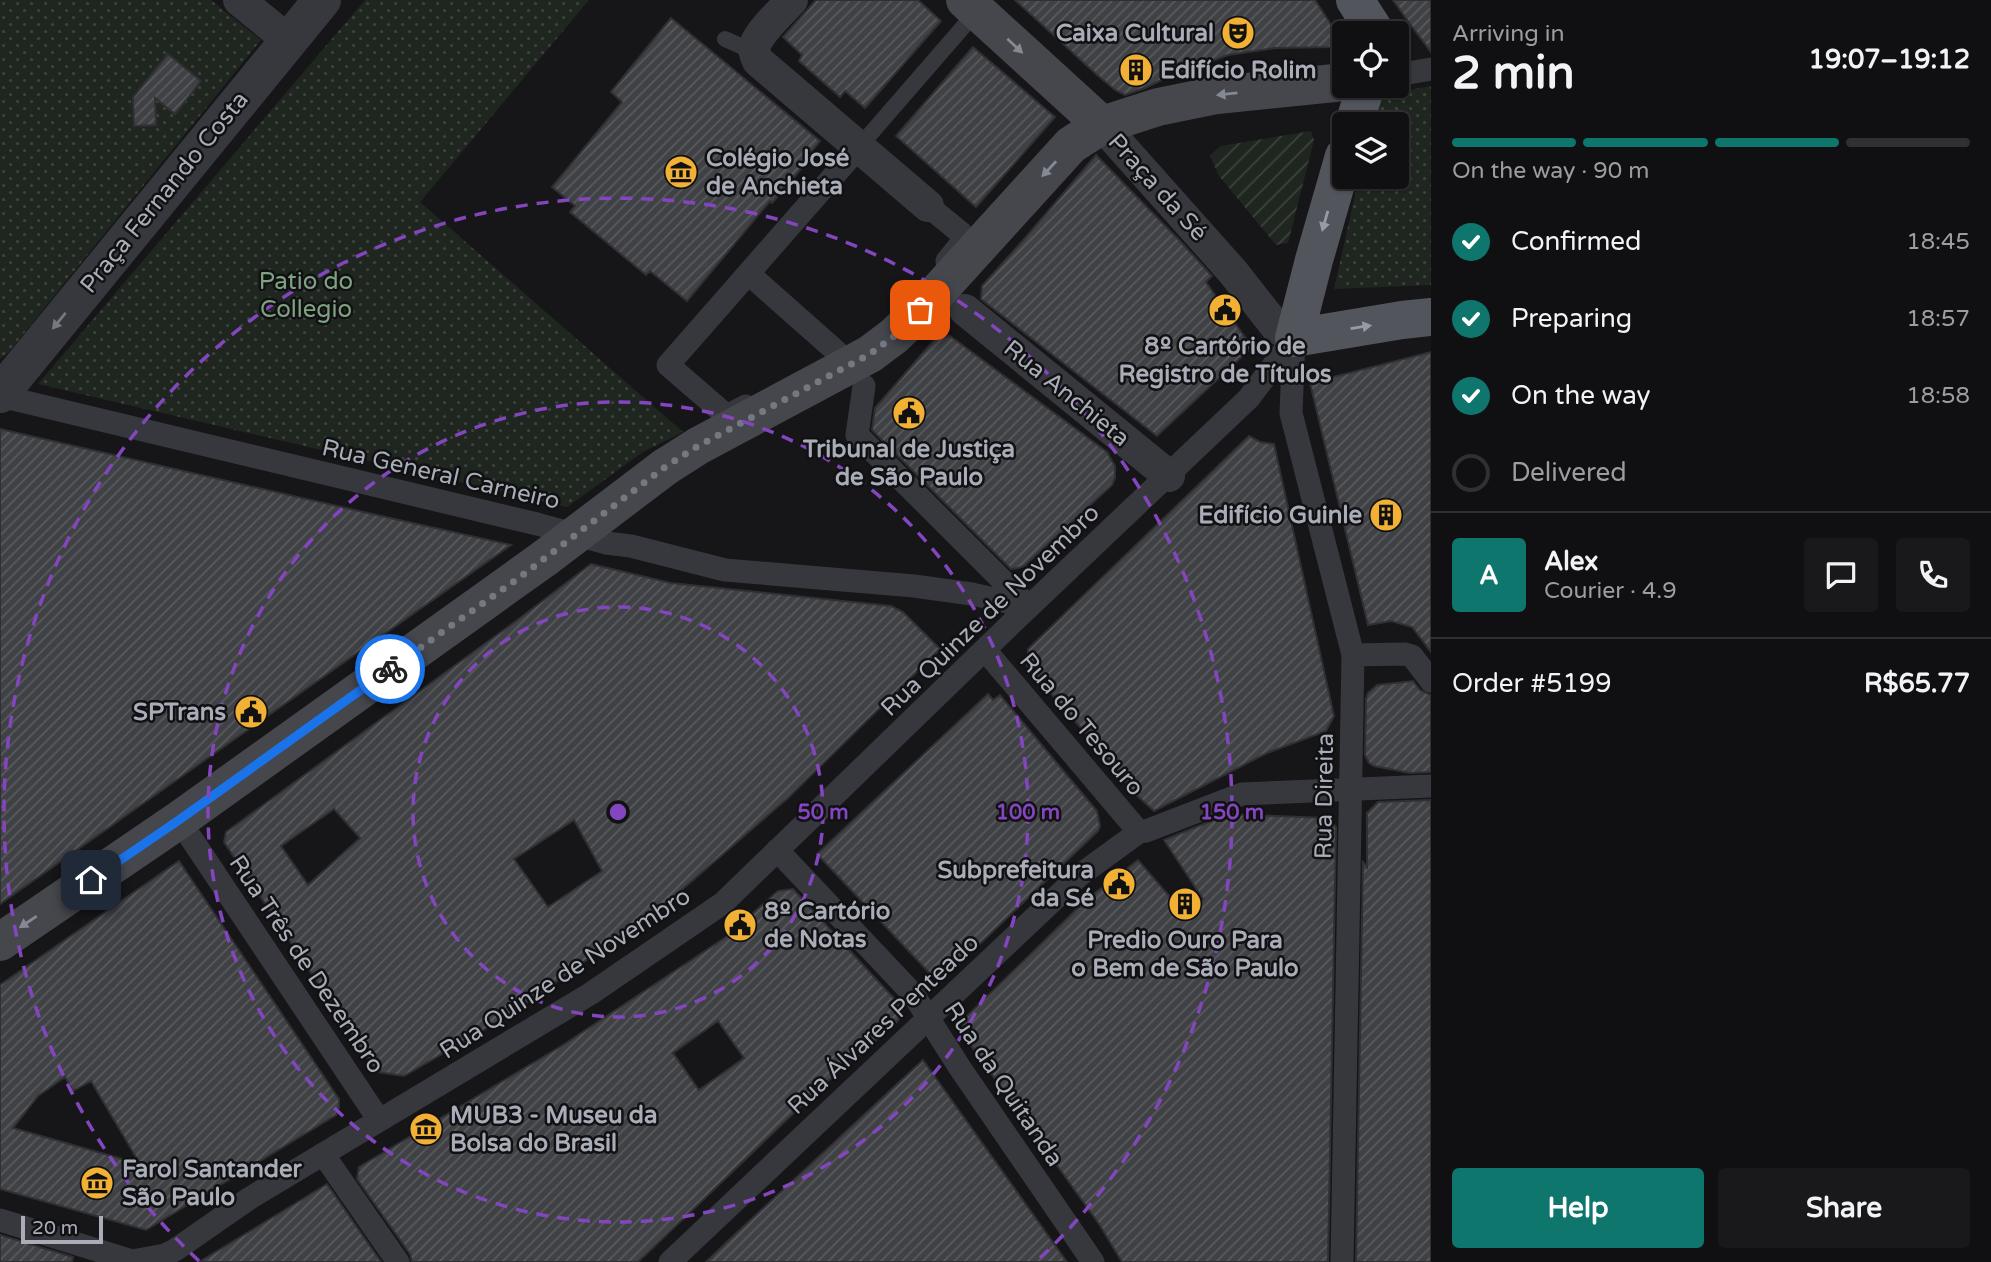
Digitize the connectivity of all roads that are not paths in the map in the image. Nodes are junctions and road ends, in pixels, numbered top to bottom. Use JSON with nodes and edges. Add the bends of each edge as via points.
{"nodes":[{"id":1,"x":239,"y":0,"type":"edge"},
{"id":2,"x":321,"y":0,"type":"edge"},
{"id":3,"x":792,"y":0,"type":"edge"},
{"id":4,"x":1355,"y":0,"type":"edge"},
{"id":5,"x":971,"y":6,"type":"edge"},
{"id":6,"x":1368,"y":21,"type":"edge"},
{"id":7,"x":725,"y":39,"type":"dead end"},
{"id":8,"x":288,"y":40,"type":"junction"},
{"id":9,"x":754,"y":52,"type":"junction"},
{"id":10,"x":1431,"y":69,"type":"edge"},
{"id":11,"x":1409,"y":73,"type":"edge"},
{"id":12,"x":1332,"y":83,"type":"edge"},
{"id":13,"x":1102,"y":125,"type":"junction"},
{"id":14,"x":859,"y":147,"type":"junction"},
{"id":15,"x":1334,"y":189,"type":"edge"},
{"id":16,"x":928,"y":206,"type":"joint"},
{"id":17,"x":748,"y":274,"type":"junction"},
{"id":18,"x":965,"y":310,"type":"dead end"},
{"id":19,"x":1431,"y":317,"type":"edge"},
{"id":20,"x":1294,"y":338,"type":"junction"},
{"id":21,"x":837,"y":352,"type":"dead end"},
{"id":22,"x":863,"y":386,"type":"dead end"},
{"id":23,"x":0,"y":395,"type":"edge"},
{"id":24,"x":1169,"y":475,"type":"junction"},
{"id":25,"x":1029,"y":607,"type":"junction"},
{"id":26,"x":985,"y":650,"type":"junction"},
{"id":27,"x":1353,"y":655,"type":"junction"},
{"id":28,"x":1431,"y":681,"type":"edge"},
{"id":29,"x":1431,"y":786,"type":"edge"},
{"id":30,"x":1350,"y":789,"type":"junction"},
{"id":31,"x":1139,"y":832,"type":"junction"},
{"id":32,"x":191,"y":838,"type":"dead end"},
{"id":33,"x":777,"y":850,"type":"junction"},
{"id":34,"x":0,"y":942,"type":"edge"},
{"id":35,"x":928,"y":1018,"type":"junction"},
{"id":36,"x":379,"y":1120,"type":"junction"},
{"id":37,"x":323,"y":1154,"type":"junction"},
{"id":38,"x":0,"y":1220,"type":"edge"},
{"id":39,"x":132,"y":1261,"type":"edge"},
{"id":40,"x":398,"y":1262,"type":"edge"},
{"id":41,"x":670,"y":1262,"type":"edge"},
{"id":42,"x":1093,"y":1262,"type":"edge"},
{"id":43,"x":1342,"y":1262,"type":"edge"}],
"edges":[{"from":1,"to":8,"type":"street"},
{"from":2,"to":8,"type":"street","name":"Praça Fernando Costa"},
{"from":3,"to":9,"type":"street","via":[[760,36]]},
{"from":4,"to":6,"type":"main road"},
{"from":5,"to":13,"type":"main road","one_way":true},
{"from":5,"to":14,"type":"lane"},
{"from":7,"to":9,"type":"lane"},
{"from":8,"to":23,"type":"street","name":"Praça Fernando Costa","one_way":true},
{"from":9,"to":14,"type":"street","via":[[758,61]]},
{"from":10,"to":11,"type":"street"},
{"from":12,"to":13,"type":"main road","name":"Praça da Sé","one_way":true,"via":[[1217,95]]},
{"from":13,"to":20,"type":"street","name":"Praça da Sé","via":[[1277,328]]},
{"from":13,"to":34,"type":"main road","one_way":true,"bridge":true,"via":[[1071,145],[938,291],[870,354],[665,467],[179,820]]},
{"from":14,"to":16,"type":"street"},
{"from":14,"to":17,"type":"street"},
{"from":15,"to":20,"type":"main road","one_way":true},
{"from":16,"to":17,"type":"street","via":[[964,240],[909,307],[846,355],[727,416],[668,365]]},
{"from":17,"to":21,"type":"street"},
{"from":18,"to":24,"type":"street","name":"Rua Anchieta"},
{"from":20,"to":19,"type":"main road","one_way":true},
{"from":20,"to":24,"type":"street","name":"Rua Quinze de Novembro","via":[[1249,398]]},
{"from":20,"to":27,"type":"street","name":"Rua Direita","via":[[1291,413]]},
{"from":22,"to":25,"type":"street","via":[[857,435]]},
{"from":23,"to":25,"type":"street","name":"Rua General Carneiro","via":[[725,570],[914,586]]},
{"from":24,"to":25,"type":"street","name":"Rua Quinze de Novembro"},
{"from":25,"to":26,"type":"street","name":"Rua Quinze de Novembro"},
{"from":26,"to":31,"type":"street","name":"Rua do Tesouro"},
{"from":26,"to":33,"type":"street","name":"Rua Quinze de Novembro"},
{"from":27,"to":28,"type":"street","via":[[1412,656]]},
{"from":27,"to":30,"type":"street","name":"Rua Direita"},
{"from":29,"to":30,"type":"street","name":"Rua Álvares Penteado"},
{"from":30,"to":31,"type":"street","name":"Rua Álvares Penteado","via":[[1242,794]]},
{"from":30,"to":43,"type":"street","name":"Rua Direita"},
{"from":31,"to":35,"type":"street","name":"Rua Álvares Penteado","via":[[1080,875]]},
{"from":32,"to":36,"type":"street","name":"Rua Três de Dezembro"},
{"from":33,"to":35,"type":"street","name":"Rua da Quitanda","via":[[913,994]]},
{"from":33,"to":36,"type":"street","name":"Rua Quinze de Novembro","via":[[723,903],[602,986]]},
{"from":35,"to":41,"type":"street","name":"Rua Álvares Penteado"},
{"from":35,"to":42,"type":"street","name":"Rua da Quitanda"},
{"from":36,"to":37,"type":"street","name":"Rua Quinze de Novembro"},
{"from":37,"to":39,"type":"street","name":"Rua Quinze de Novembro","via":[[175,1251]]},
{"from":37,"to":40,"type":"street"},
{"from":38,"to":39,"type":"street"}]}
